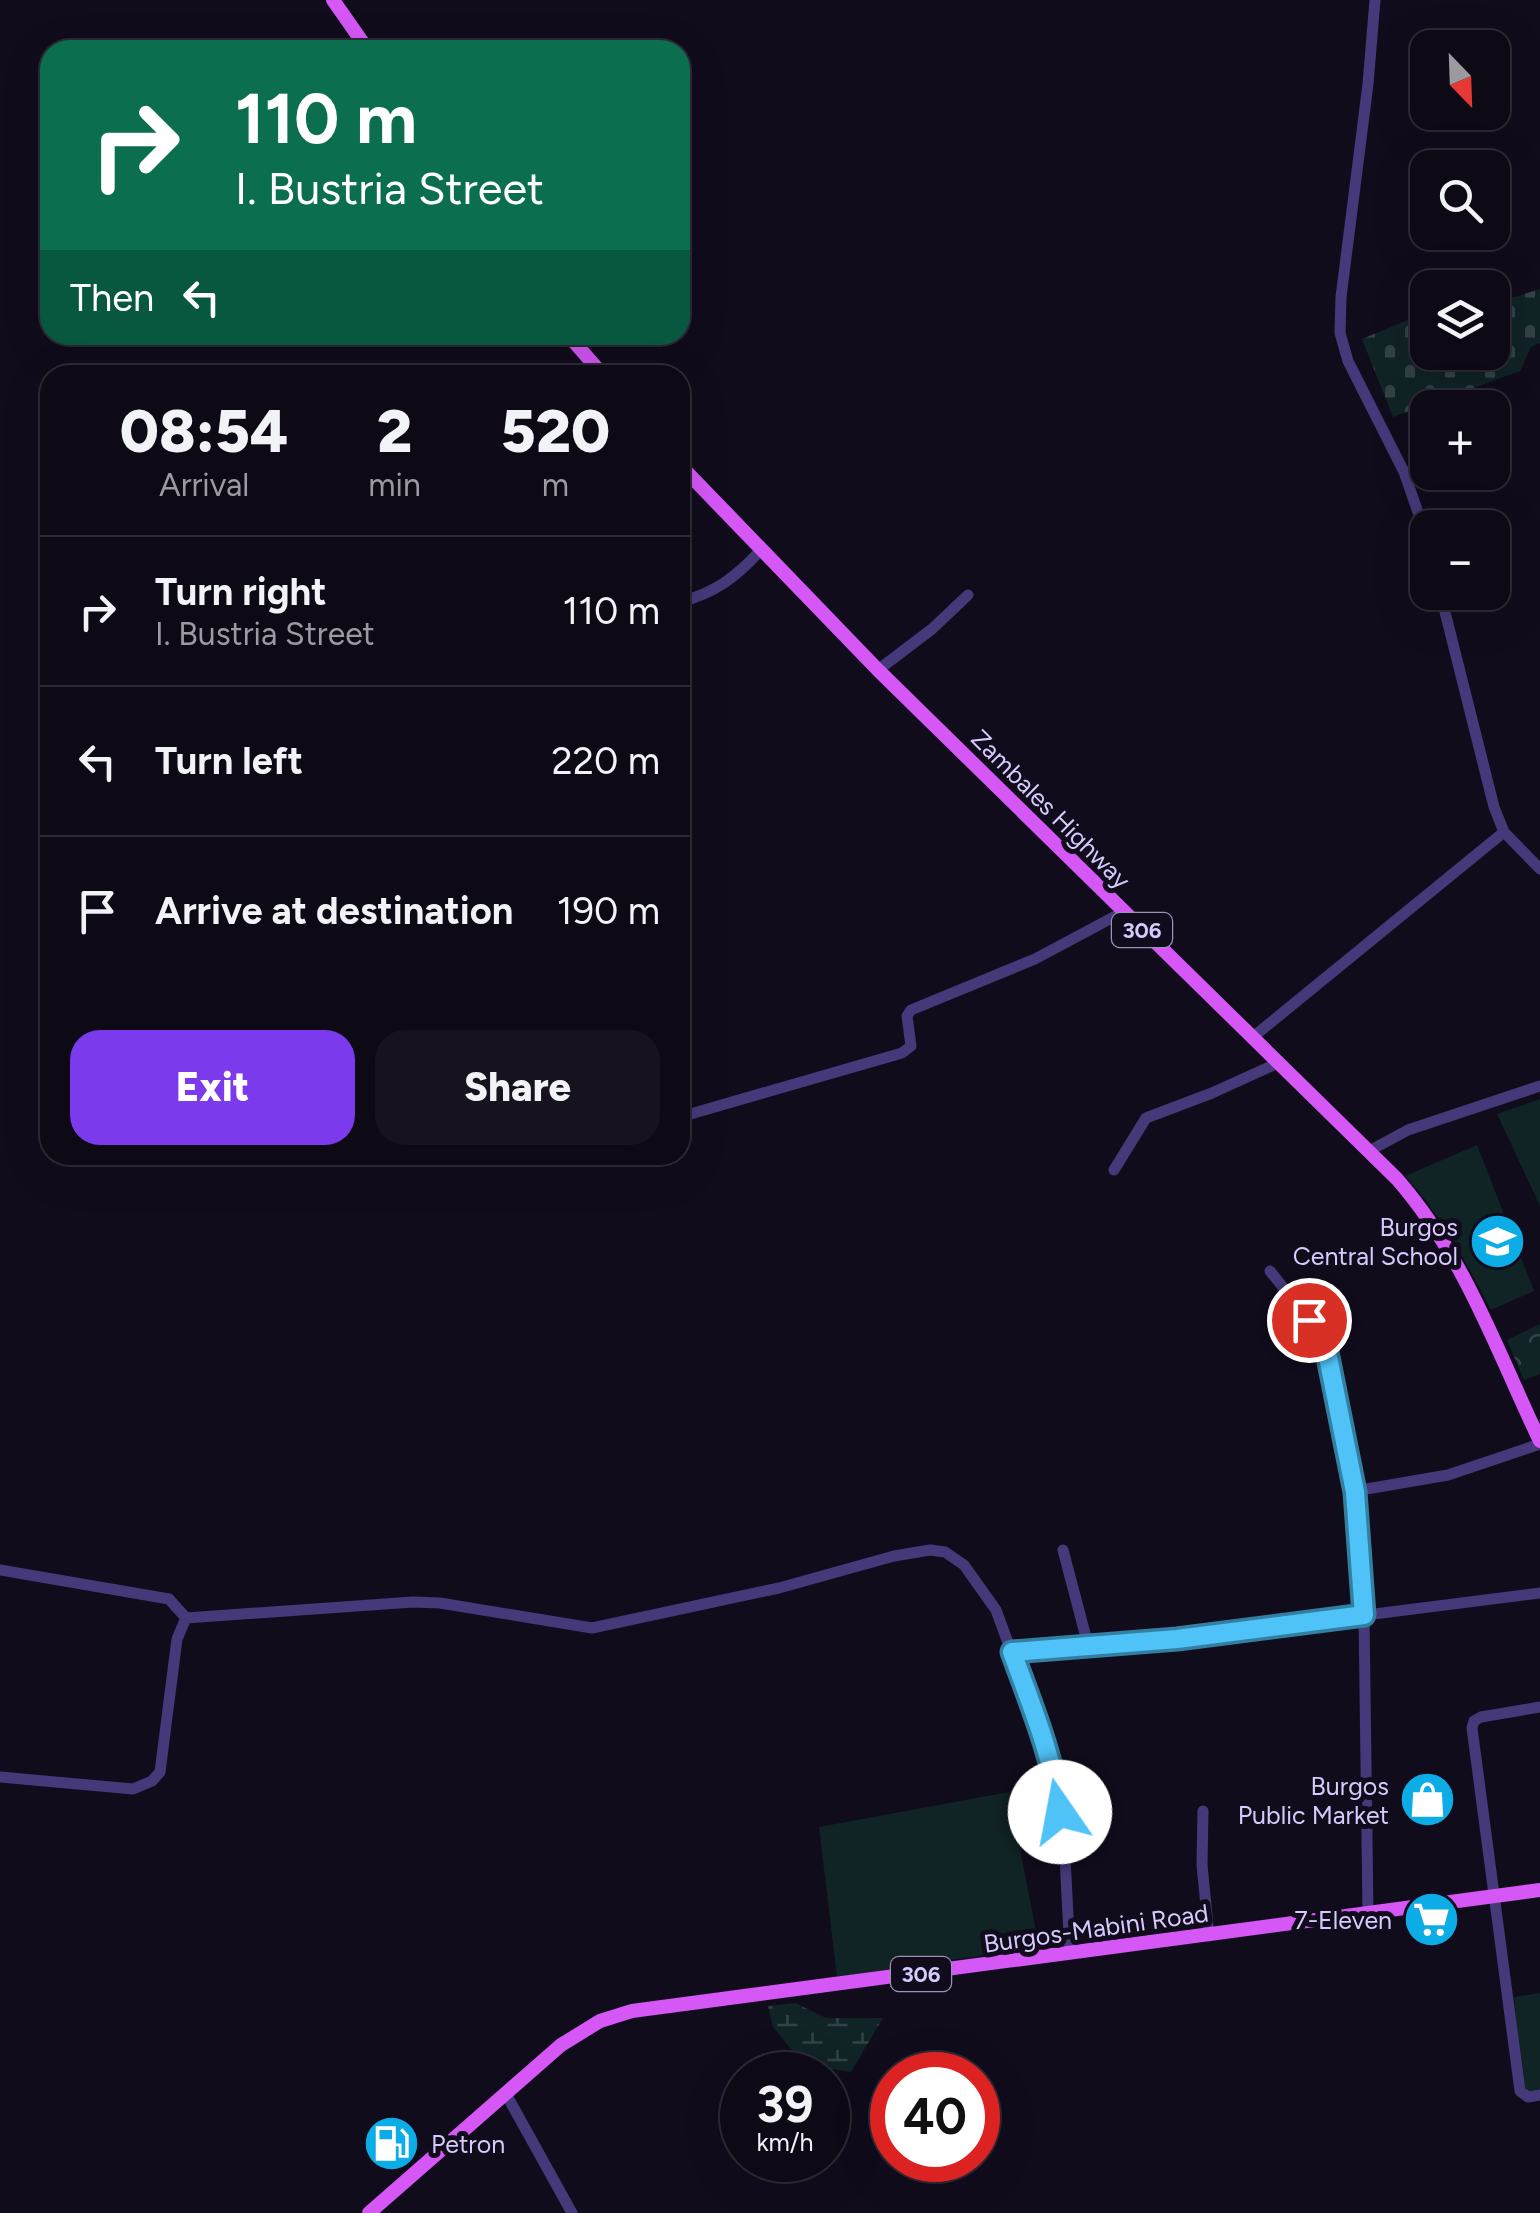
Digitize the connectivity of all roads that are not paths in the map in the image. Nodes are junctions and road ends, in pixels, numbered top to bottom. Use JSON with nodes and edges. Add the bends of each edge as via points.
{"nodes":[{"id":1,"x":334,"y":0,"type":"edge"},
{"id":2,"x":1375,"y":0,"type":"edge"},
{"id":3,"x":361,"y":40,"type":"edge"},
{"id":4,"x":576,"y":345,"type":"edge"},
{"id":5,"x":594,"y":365,"type":"edge"},
{"id":6,"x":690,"y":476,"type":"edge"},
{"id":7,"x":1420,"y":510,"type":"edge"},
{"id":8,"x":760,"y":551,"type":"junction"},
{"id":9,"x":968,"y":595,"type":"dead end"},
{"id":10,"x":690,"y":598,"type":"edge"},
{"id":11,"x":1445,"y":610,"type":"edge"},
{"id":12,"x":878,"y":670,"type":"junction"},
{"id":13,"x":1504,"y":832,"type":"junction"},
{"id":14,"x":1540,"y":869,"type":"edge"},
{"id":15,"x":1123,"y":912,"type":"junction"},
{"id":16,"x":1253,"y":1038,"type":"junction"},
{"id":17,"x":1278,"y":1063,"type":"junction"},
{"id":18,"x":1540,"y":1086,"type":"edge"},
{"id":19,"x":690,"y":1114,"type":"edge"},
{"id":20,"x":1369,"y":1151,"type":"junction"},
{"id":21,"x":1114,"y":1170,"type":"dead end"},
{"id":22,"x":1270,"y":1271,"type":"dead end"},
{"id":23,"x":1533,"y":1410,"type":"edge"},
{"id":24,"x":1540,"y":1442,"type":"edge"},
{"id":25,"x":1355,"y":1492,"type":"junction"},
{"id":26,"x":1064,"y":1550,"type":"dead end"},
{"id":27,"x":0,"y":1570,"type":"edge"},
{"id":28,"x":1540,"y":1593,"type":"edge"},
{"id":29,"x":1364,"y":1615,"type":"junction"},
{"id":30,"x":186,"y":1618,"type":"junction"},
{"id":31,"x":1088,"y":1646,"type":"junction"},
{"id":32,"x":1012,"y":1652,"type":"junction"},
{"id":33,"x":1540,"y":1706,"type":"edge"},
{"id":34,"x":0,"y":1777,"type":"edge"},
{"id":35,"x":1204,"y":1811,"type":"dead end"},
{"id":36,"x":1540,"y":1890,"type":"edge"},
{"id":37,"x":1493,"y":1898,"type":"junction"},
{"id":38,"x":1368,"y":1913,"type":"junction"},
{"id":39,"x":1209,"y":1936,"type":"junction"},
{"id":40,"x":1070,"y":1954,"type":"junction"},
{"id":41,"x":506,"y":2094,"type":"junction"},
{"id":42,"x":1540,"y":2095,"type":"edge"},
{"id":43,"x":369,"y":2213,"type":"edge"},
{"id":44,"x":572,"y":2213,"type":"edge"}],
"edges":[{"from":1,"to":3,"type":"main road"},
{"from":2,"to":7,"type":"street","via":[[1340,334]]},
{"from":4,"to":5,"type":"main road"},
{"from":6,"to":8,"type":"main road","name":"Zambales Highway","number":"306"},
{"from":8,"to":10,"type":"street","via":[[737,576]]},
{"from":8,"to":12,"type":"main road","name":"Zambales Highway","number":"306"},
{"from":9,"to":12,"type":"street"},
{"from":11,"to":13,"type":"street"},
{"from":12,"to":15,"type":"main road","name":"Zambales Highway","number":"306"},
{"from":13,"to":14,"type":"street"},
{"from":13,"to":16,"type":"street"},
{"from":15,"to":16,"type":"main road","name":"Zambales Highway","number":"306"},
{"from":15,"to":19,"type":"street","via":[[1035,959],[910,1010],[911,1046],[902,1053]]},
{"from":16,"to":17,"type":"main road","name":"Zambales Highway","number":"306"},
{"from":17,"to":20,"type":"main road","name":"Zambales Highway","number":"306"},
{"from":17,"to":21,"type":"street","via":[[1146,1118]]},
{"from":18,"to":20,"type":"street","via":[[1408,1130]]},
{"from":20,"to":23,"type":"main road","name":"Zambales Highway","number":"306","via":[[1428,1214]]},
{"from":22,"to":25,"type":"street","via":[[1323,1337]]},
{"from":23,"to":24,"type":"main road","name":"Zambales Highway","number":"306"},
{"from":24,"to":25,"type":"street","via":[[1448,1475]]},
{"from":25,"to":29,"type":"street"},
{"from":26,"to":31,"type":"street"},
{"from":27,"to":30,"type":"street","via":[[170,1598]]},
{"from":28,"to":29,"type":"street"},
{"from":29,"to":31,"type":"street"},
{"from":29,"to":38,"type":"street"},
{"from":30,"to":32,"type":"street","via":[[413,1602],[592,1628],[930,1550],[964,1565],[996,1610]]},
{"from":30,"to":34,"type":"street","via":[[177,1639],[160,1772],[152,1781],[133,1789]]},
{"from":31,"to":32,"type":"street"},
{"from":32,"to":40,"type":"street","via":[[1057,1786]]},
{"from":33,"to":37,"type":"street","via":[[1482,1716],[1472,1728]]},
{"from":35,"to":39,"type":"street"},
{"from":36,"to":37,"type":"main road","name":"Burgos-Mabini Road","number":"306"},
{"from":37,"to":38,"type":"main road","name":"Burgos-Mabini Road","number":"306"},
{"from":37,"to":42,"type":"street","via":[[1520,2091]]},
{"from":38,"to":39,"type":"main road","name":"Burgos-Mabini Road","number":"306"},
{"from":39,"to":40,"type":"main road","name":"Burgos-Mabini Road","number":"306"},
{"from":40,"to":41,"type":"main road","name":"Burgos-Mabini Road","number":"306","via":[[632,2011],[561,2045]]},
{"from":41,"to":43,"type":"main road","name":"Burgos-Mabini Road","number":"306"},
{"from":41,"to":44,"type":"street"}]}
